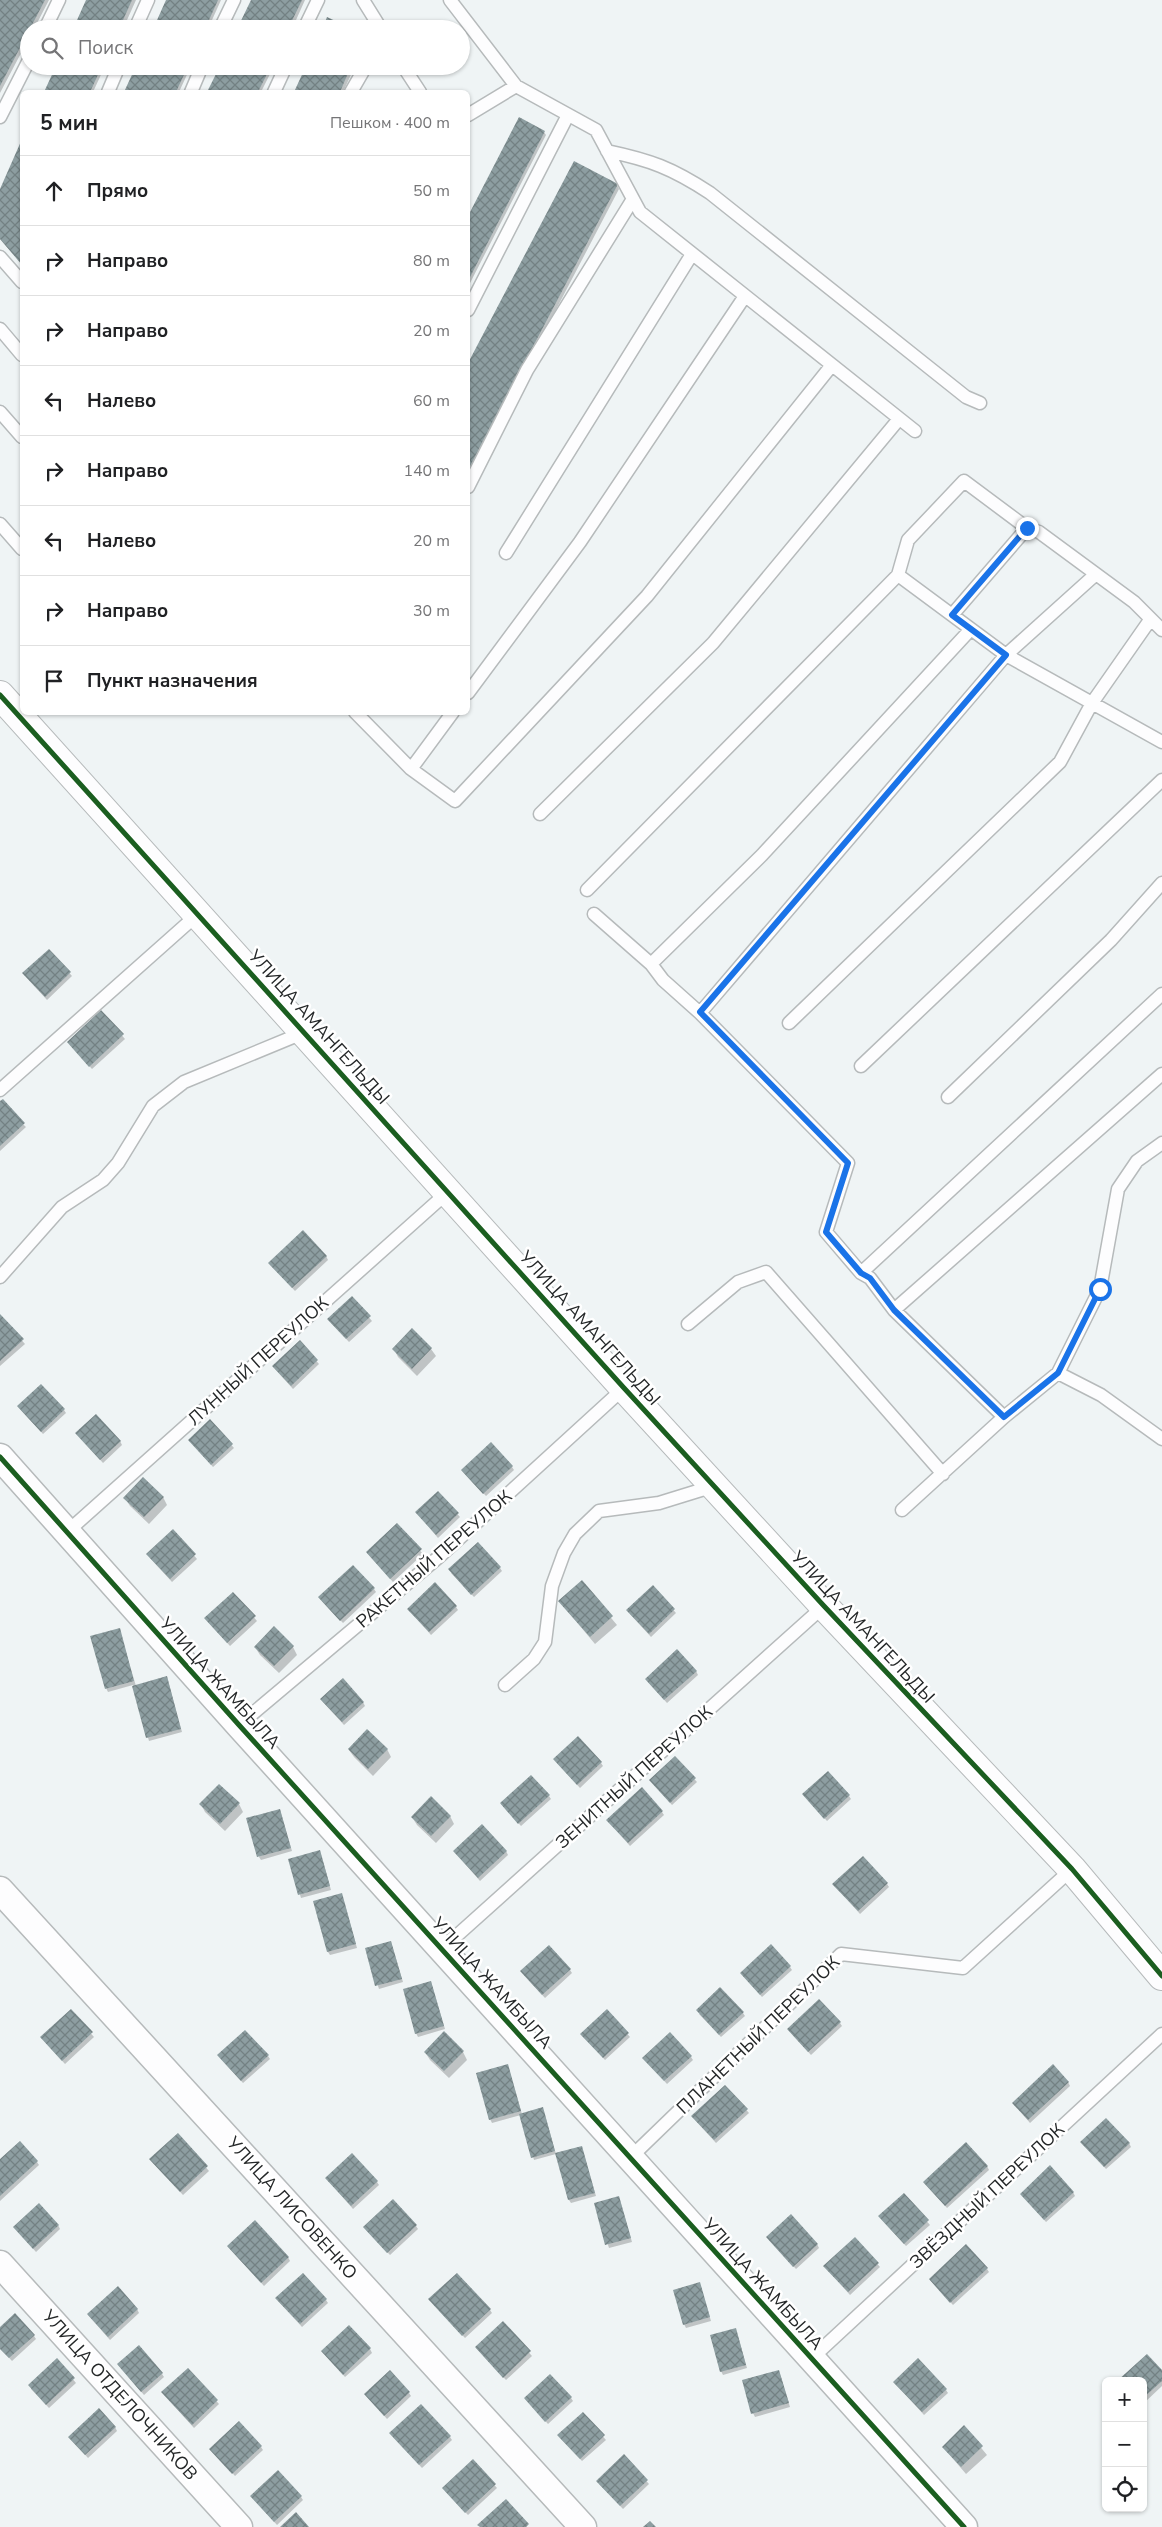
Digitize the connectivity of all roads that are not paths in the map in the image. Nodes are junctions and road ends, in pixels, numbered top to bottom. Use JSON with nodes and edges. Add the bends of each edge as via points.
{"nodes":[{"id":1,"x":59,"y":0,"type":"edge"},
{"id":2,"x":148,"y":0,"type":"edge"},
{"id":3,"x":234,"y":0,"type":"edge"},
{"id":4,"x":318,"y":0,"type":"edge"},
{"id":5,"x":363,"y":0,"type":"edge"},
{"id":6,"x":450,"y":0,"type":"edge"},
{"id":7,"x":49,"y":20,"type":"edge"},
{"id":8,"x":139,"y":20,"type":"edge"},
{"id":9,"x":224,"y":20,"type":"edge"},
{"id":10,"x":308,"y":20,"type":"edge"},
{"id":11,"x":375,"y":20,"type":"edge"},
{"id":12,"x":465,"y":20,"type":"edge"},
{"id":13,"x":470,"y":26,"type":"edge"},
{"id":14,"x":21,"y":75,"type":"edge"},
{"id":15,"x":115,"y":75,"type":"edge"},
{"id":16,"x":198,"y":75,"type":"edge"},
{"id":17,"x":282,"y":75,"type":"edge"},
{"id":18,"x":361,"y":75,"type":"edge"},
{"id":19,"x":408,"y":75,"type":"edge"},
{"id":20,"x":516,"y":86,"type":"junction"},
{"id":21,"x":109,"y":90,"type":"edge"},
{"id":22,"x":192,"y":90,"type":"edge"},
{"id":23,"x":275,"y":90,"type":"edge"},
{"id":24,"x":352,"y":90,"type":"edge"},
{"id":25,"x":417,"y":90,"type":"edge"},
{"id":26,"x":470,"y":114,"type":"edge"},
{"id":27,"x":568,"y":115,"type":"junction"},
{"id":28,"x":0,"y":117,"type":"edge"},
{"id":29,"x":607,"y":151,"type":"junction"},
{"id":30,"x":633,"y":200,"type":"junction"},
{"id":31,"x":692,"y":254,"type":"junction"},
{"id":32,"x":0,"y":256,"type":"edge"},
{"id":33,"x":20,"y":280,"type":"edge"},
{"id":34,"x":745,"y":296,"type":"junction"},
{"id":35,"x":470,"y":306,"type":"edge"},
{"id":36,"x":0,"y":329,"type":"edge"},
{"id":37,"x":20,"y":353,"type":"edge"},
{"id":38,"x":832,"y":365,"type":"junction"},
{"id":39,"x":980,"y":403,"type":"dead end"},
{"id":40,"x":0,"y":412,"type":"edge"},
{"id":41,"x":899,"y":419,"type":"junction"},
{"id":42,"x":914,"y":431,"type":"dead end"},
{"id":43,"x":20,"y":435,"type":"edge"},
{"id":44,"x":470,"y":483,"type":"edge"},
{"id":45,"x":0,"y":524,"type":"edge"},
{"id":46,"x":1027,"y":528,"type":"junction"},
{"id":47,"x":20,"y":547,"type":"edge"},
{"id":48,"x":506,"y":552,"type":"dead end"},
{"id":49,"x":1096,"y":574,"type":"junction"},
{"id":50,"x":898,"y":575,"type":"junction"},
{"id":51,"x":952,"y":615,"type":"junction"},
{"id":52,"x":1150,"y":620,"type":"junction"},
{"id":53,"x":971,"y":629,"type":"junction"},
{"id":54,"x":1162,"y":630,"type":"edge"},
{"id":55,"x":1006,"y":655,"type":"junction"},
{"id":56,"x":470,"y":690,"type":"edge"},
{"id":57,"x":2,"y":702,"type":"edge"},
{"id":58,"x":1092,"y":703,"type":"junction"},
{"id":59,"x":358,"y":715,"type":"edge"},
{"id":60,"x":451,"y":715,"type":"edge"},
{"id":61,"x":1162,"y":742,"type":"edge"},
{"id":62,"x":411,"y":769,"type":"junction"},
{"id":63,"x":1162,"y":780,"type":"edge"},
{"id":64,"x":540,"y":814,"type":"dead end"},
{"id":65,"x":1162,"y":883,"type":"edge"},
{"id":66,"x":586,"y":890,"type":"dead end"},
{"id":67,"x":198,"y":914,"type":"junction"},
{"id":68,"x":594,"y":914,"type":"dead end"},
{"id":69,"x":651,"y":964,"type":"junction"},
{"id":70,"x":1162,"y":994,"type":"edge"},
{"id":71,"x":700,"y":1012,"type":"junction"},
{"id":72,"x":789,"y":1023,"type":"dead end"},
{"id":73,"x":305,"y":1032,"type":"junction"},
{"id":74,"x":861,"y":1066,"type":"dead end"},
{"id":75,"x":1162,"y":1074,"type":"edge"},
{"id":76,"x":0,"y":1090,"type":"edge"},
{"id":77,"x":948,"y":1097,"type":"dead end"},
{"id":78,"x":1162,"y":1143,"type":"edge"},
{"id":79,"x":449,"y":1191,"type":"junction"},
{"id":80,"x":861,"y":1273,"type":"junction"},
{"id":81,"x":0,"y":1277,"type":"edge"},
{"id":82,"x":894,"y":1310,"type":"junction"},
{"id":83,"x":688,"y":1324,"type":"dead end"},
{"id":84,"x":1058,"y":1373,"type":"junction"},
{"id":85,"x":624,"y":1388,"type":"junction"},
{"id":86,"x":1004,"y":1417,"type":"junction"},
{"id":87,"x":1162,"y":1439,"type":"edge"},
{"id":88,"x":0,"y":1457,"type":"edge"},
{"id":89,"x":943,"y":1474,"type":"junction"},
{"id":90,"x":714,"y":1486,"type":"junction"},
{"id":91,"x":902,"y":1510,"type":"dead end"},
{"id":92,"x":67,"y":1532,"type":"junction"},
{"id":93,"x":824,"y":1606,"type":"junction"},
{"id":94,"x":505,"y":1685,"type":"dead end"},
{"id":95,"x":239,"y":1725,"type":"junction"},
{"id":96,"x":1072,"y":1869,"type":"junction"},
{"id":97,"x":0,"y":1890,"type":"edge"},
{"id":98,"x":443,"y":1948,"type":"junction"},
{"id":99,"x":1162,"y":1976,"type":"edge"},
{"id":100,"x":1162,"y":2034,"type":"edge"},
{"id":101,"x":631,"y":2157,"type":"junction"},
{"id":102,"x":0,"y":2264,"type":"edge"},
{"id":103,"x":812,"y":2358,"type":"junction"},
{"id":104,"x":239,"y":2527,"type":"edge"},
{"id":105,"x":583,"y":2527,"type":"edge"},
{"id":106,"x":964,"y":2527,"type":"edge"}],
"edges":[{"from":1,"to":7,"type":"lane"},
{"from":2,"to":8,"type":"lane"},
{"from":3,"to":9,"type":"lane"},
{"from":4,"to":10,"type":"lane"},
{"from":5,"to":11,"type":"lane"},
{"from":6,"to":12,"type":"lane"},
{"from":13,"to":20,"type":"lane"},
{"from":14,"to":28,"type":"lane"},
{"from":15,"to":21,"type":"lane"},
{"from":16,"to":22,"type":"lane"},
{"from":17,"to":23,"type":"lane"},
{"from":18,"to":24,"type":"lane"},
{"from":19,"to":25,"type":"lane"},
{"from":20,"to":26,"type":"lane"},
{"from":20,"to":27,"type":"lane"},
{"from":27,"to":29,"type":"lane","via":[[596,130]]},
{"from":27,"to":35,"type":"lane"},
{"from":29,"to":30,"type":"lane"},
{"from":29,"to":39,"type":"lane","via":[[644,159],[679,172],[710,193],[966,397]]},
{"from":30,"to":31,"type":"lane","via":[[640,212]]},
{"from":30,"to":44,"type":"lane","via":[[527,370]]},
{"from":31,"to":34,"type":"lane"},
{"from":31,"to":48,"type":"lane"},
{"from":32,"to":33,"type":"lane"},
{"from":34,"to":38,"type":"lane"},
{"from":34,"to":56,"type":"lane","via":[[580,542]]},
{"from":36,"to":37,"type":"lane"},
{"from":38,"to":41,"type":"lane"},
{"from":38,"to":62,"type":"lane","via":[[647,596],[456,801]]},
{"from":40,"to":43,"type":"lane"},
{"from":41,"to":42,"type":"lane"},
{"from":41,"to":64,"type":"lane","via":[[713,643]]},
{"from":45,"to":47,"type":"lane"},
{"from":46,"to":49,"type":"lane","via":[[1039,532]]},
{"from":46,"to":50,"type":"lane","via":[[964,481],[908,540]]},
{"from":46,"to":51,"type":"lane"},
{"from":49,"to":52,"type":"lane","via":[[1134,602]]},
{"from":49,"to":55,"type":"lane"},
{"from":50,"to":51,"type":"lane"},
{"from":50,"to":66,"type":"lane"},
{"from":51,"to":53,"type":"lane"},
{"from":52,"to":54,"type":"lane"},
{"from":52,"to":58,"type":"lane"},
{"from":53,"to":55,"type":"lane"},
{"from":53,"to":69,"type":"lane","via":[[762,854]]},
{"from":55,"to":58,"type":"lane"},
{"from":55,"to":71,"type":"lane"},
{"from":57,"to":67,"type":"street","name":"УЛИЦА АМАНГЕЛЬДЫ"},
{"from":58,"to":61,"type":"lane"},
{"from":58,"to":72,"type":"lane","via":[[1060,762]]},
{"from":59,"to":62,"type":"lane"},
{"from":60,"to":62,"type":"lane"},
{"from":63,"to":74,"type":"lane"},
{"from":65,"to":77,"type":"lane","via":[[1111,940]]},
{"from":67,"to":73,"type":"street","name":"УЛИЦА АМАНГЕЛЬДЫ"},
{"from":67,"to":76,"type":"lane"},
{"from":68,"to":69,"type":"lane"},
{"from":69,"to":71,"type":"lane","via":[[663,980]]},
{"from":70,"to":80,"type":"lane"},
{"from":71,"to":80,"type":"lane","via":[[848,1163],[826,1232]]},
{"from":73,"to":79,"type":"street","name":"УЛИЦА АМАНГЕЛЬДЫ"},
{"from":73,"to":81,"type":"lane","via":[[184,1082],[153,1106],[118,1163],[103,1180],[62,1207]]},
{"from":75,"to":82,"type":"lane"},
{"from":78,"to":84,"type":"lane","via":[[1137,1160],[1118,1189],[1100,1289]]},
{"from":79,"to":85,"type":"street","name":"УЛИЦА АМАНГЕЛЬДЫ"},
{"from":79,"to":92,"type":"lane","name":"ЛУННЫЙ ПЕРЕУЛОК"},
{"from":80,"to":82,"type":"lane","via":[[870,1278]]},
{"from":82,"to":86,"type":"lane"},
{"from":83,"to":89,"type":"lane","via":[[738,1282],[766,1272]]},
{"from":84,"to":86,"type":"lane"},
{"from":84,"to":87,"type":"lane","via":[[1101,1395]]},
{"from":85,"to":90,"type":"street","name":"УЛИЦА АМАНГЕЛЬДЫ"},
{"from":85,"to":95,"type":"lane","name":"РАКЕТНЫЙ ПЕРЕУЛОК","via":[[440,1556]]},
{"from":86,"to":89,"type":"lane"},
{"from":88,"to":92,"type":"street","name":"УЛИЦА ЖАМБЫЛА"},
{"from":89,"to":91,"type":"lane"},
{"from":90,"to":93,"type":"street","name":"УЛИЦА АМАНГЕЛЬДЫ"},
{"from":90,"to":94,"type":"lane","via":[[660,1502],[599,1511],[575,1534],[564,1553],[552,1586],[545,1642],[534,1659]]},
{"from":92,"to":95,"type":"street","name":"УЛИЦА ЖАМБЫЛА"},
{"from":93,"to":96,"type":"street","name":"УЛИЦА АМАНГЕЛЬДЫ"},
{"from":93,"to":98,"type":"lane","name":"ЗЕНИТНЫЙ ПЕРЕУЛОК"},
{"from":95,"to":98,"type":"street","name":"УЛИЦА ЖАМБЫЛА"},
{"from":96,"to":99,"type":"street","name":"УЛИЦА АМАНГЕЛЬДЫ"},
{"from":96,"to":101,"type":"lane","name":"ПЛАНЕТНЫЙ ПЕРЕУЛОК","via":[[963,1968],[841,1954]]},
{"from":97,"to":105,"type":"street","name":"УЛИЦА ЛИСОВЕНКО"},
{"from":98,"to":101,"type":"street","name":"УЛИЦА ЖАМБЫЛА"},
{"from":100,"to":103,"type":"lane","name":"ЗВЁЗДНЫЙ ПЕРЕУЛОК"},
{"from":101,"to":103,"type":"street","name":"УЛИЦА ЖАМБЫЛА"},
{"from":102,"to":104,"type":"street","name":"УЛИЦА ОТДЕЛОЧНИКОВ"},
{"from":103,"to":106,"type":"street","name":"УЛИЦА ЖАМБЫЛА"}]}
